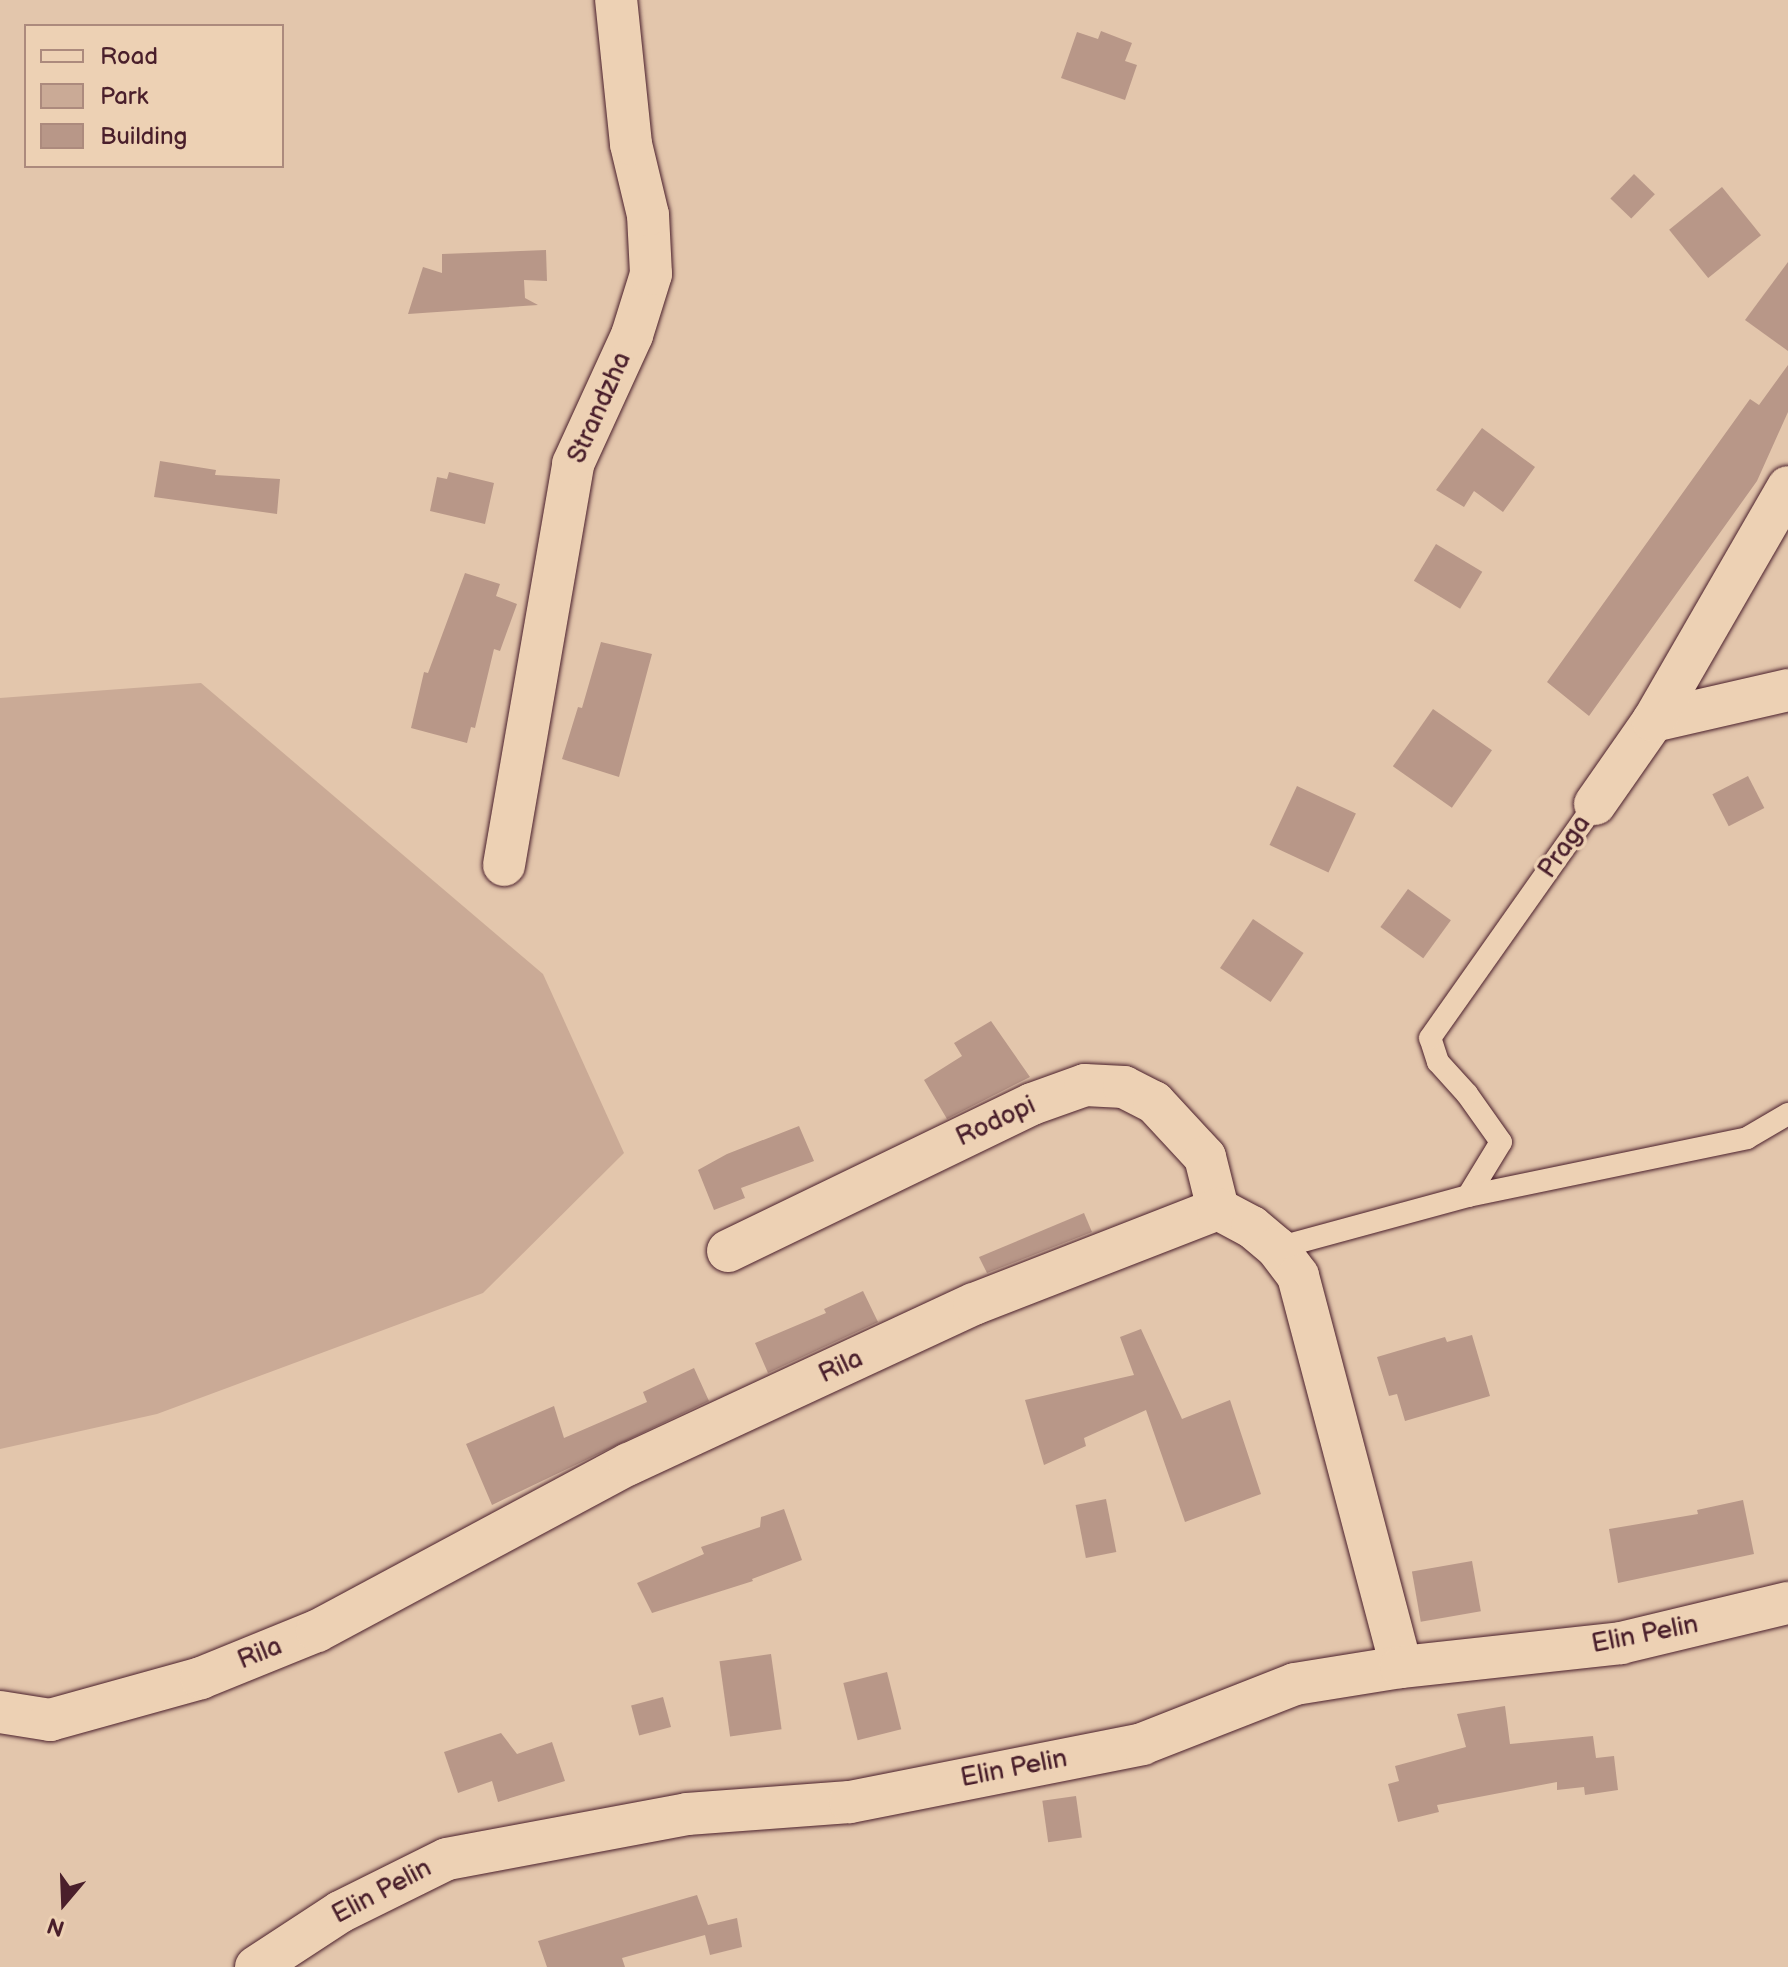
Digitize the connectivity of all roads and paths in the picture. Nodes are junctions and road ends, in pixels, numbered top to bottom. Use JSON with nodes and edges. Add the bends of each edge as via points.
{"nodes":[{"id":1,"x":616,"y":0,"type":"edge"},
{"id":2,"x":1788,"y":487,"type":"edge"},
{"id":3,"x":1788,"y":690,"type":"edge"},
{"id":4,"x":1653,"y":721,"type":"junction"},
{"id":5,"x":1595,"y":804,"type":"joint"},
{"id":6,"x":504,"y":865,"type":"dead end"},
{"id":7,"x":1788,"y":1114,"type":"edge"},
{"id":8,"x":1468,"y":1196,"type":"junction"},
{"id":9,"x":1218,"y":1209,"type":"junction"},
{"id":10,"x":1277,"y":1248,"type":"junction"},
{"id":11,"x":728,"y":1251,"type":"dead end"},
{"id":12,"x":1788,"y":1603,"type":"edge"},
{"id":13,"x":1401,"y":1667,"type":"junction"},
{"id":14,"x":0,"y":1712,"type":"edge"},
{"id":15,"x":256,"y":1967,"type":"edge"}],
"edges":[{"from":1,"to":6,"type":"street","name":"Strandzha","via":[[631,144],[648,215],[651,274],[632,335],[573,464]]},
{"from":2,"to":4,"type":"street","name":"Praga"},
{"from":3,"to":4,"type":"street"},
{"from":4,"to":5,"type":"street","name":"Praga"},
{"from":5,"to":8,"type":"lane","name":"Praga","via":[[1430,1038],[1438,1062],[1501,1142]]},
{"from":7,"to":8,"type":"lane","via":[[1747,1138]]},
{"from":8,"to":10,"type":"lane"},
{"from":9,"to":10,"type":"street"},
{"from":9,"to":11,"type":"street","name":"Rodopi","via":[[1205,1157],[1154,1102],[1124,1087],[1085,1085],[1032,1104]]},
{"from":9,"to":14,"type":"street","name":"Rila","via":[[974,1304],[629,1464],[317,1631],[201,1678],[50,1720]]},
{"from":10,"to":13,"type":"street","via":[[1298,1276]]},
{"from":12,"to":13,"type":"street","name":"Elin Pelin","via":[[1621,1643]]},
{"from":13,"to":15,"type":"street","name":"Elin Pelin","via":[[1295,1684],[1142,1744],[850,1802],[687,1814],[447,1859],[340,1912]]}]}
